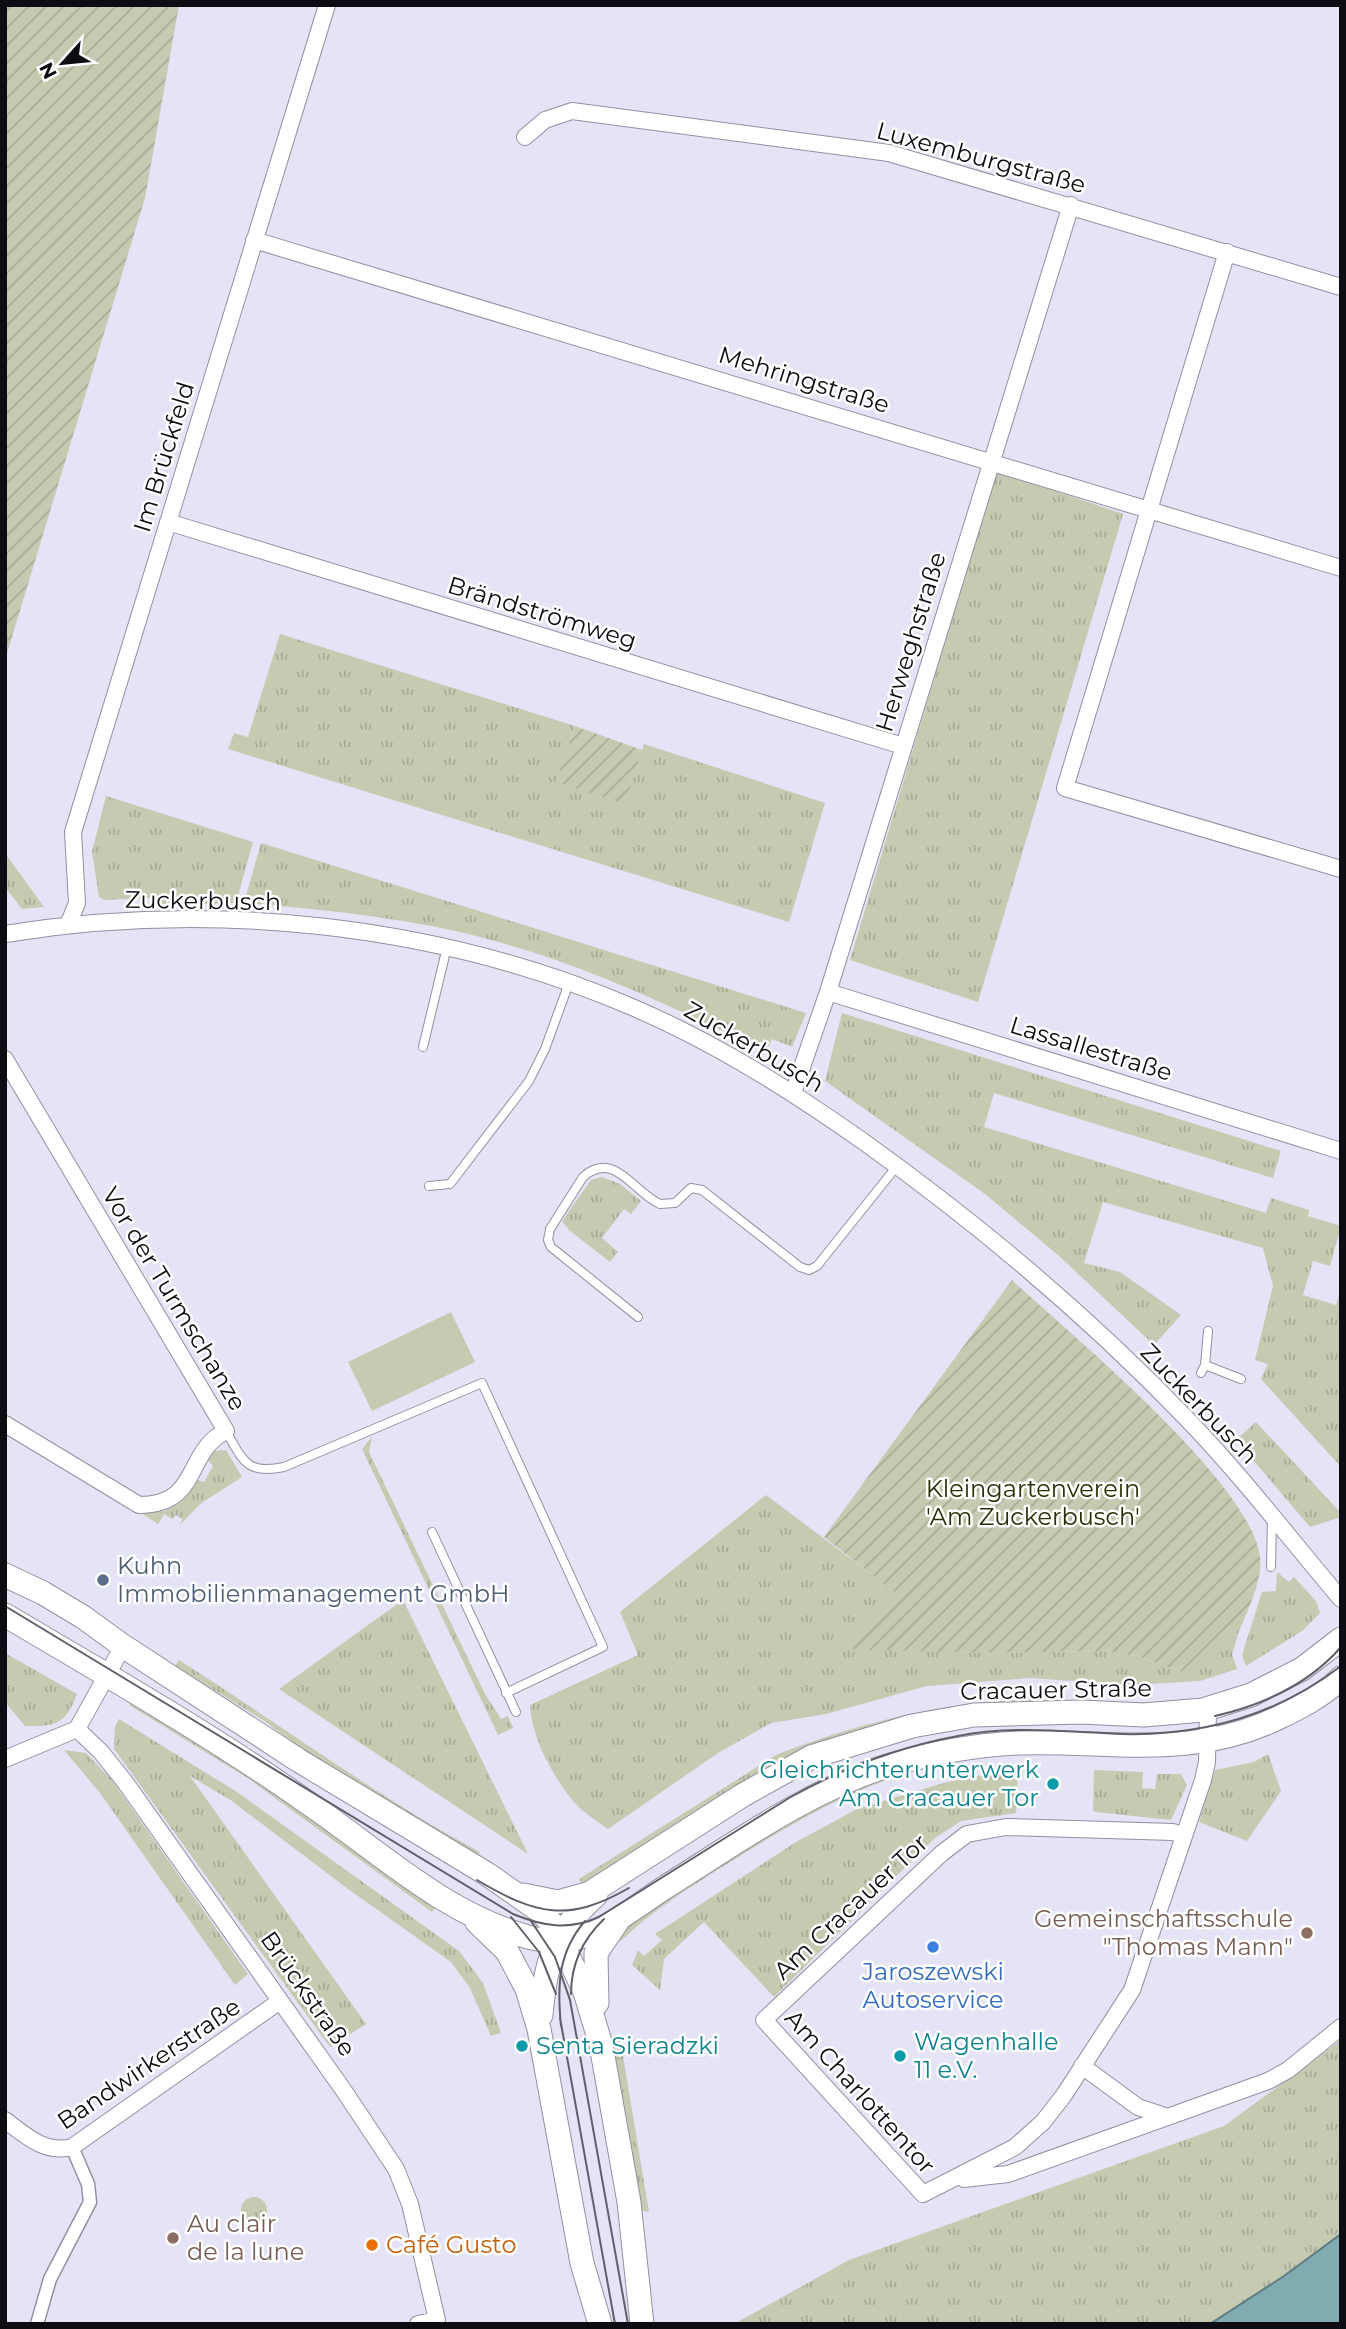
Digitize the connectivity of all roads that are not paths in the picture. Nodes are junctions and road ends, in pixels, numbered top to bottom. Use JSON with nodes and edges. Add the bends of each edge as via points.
{"nodes":[{"id":1,"x":327,"y":5,"type":"edge"},
{"id":2,"x":524,"y":138,"type":"dead end"},
{"id":3,"x":1071,"y":205,"type":"junction"},
{"id":4,"x":254,"y":240,"type":"junction"},
{"id":5,"x":1227,"y":252,"type":"junction"},
{"id":6,"x":1341,"y":287,"type":"edge"},
{"id":7,"x":991,"y":460,"type":"junction"},
{"id":8,"x":1149,"y":509,"type":"junction"},
{"id":9,"x":168,"y":522,"type":"junction"},
{"id":10,"x":1341,"y":568,"type":"edge"},
{"id":11,"x":903,"y":746,"type":"junction"},
{"id":12,"x":1341,"y":869,"type":"edge"},
{"id":13,"x":68,"y":925,"type":"junction"},
{"id":14,"x":5,"y":934,"type":"edge"},
{"id":15,"x":447,"y":947,"type":"junction"},
{"id":16,"x":569,"y":983,"type":"junction"},
{"id":17,"x":828,"y":992,"type":"junction"},
{"id":18,"x":423,"y":1047,"type":"dead end"},
{"id":19,"x":5,"y":1059,"type":"edge"},
{"id":20,"x":793,"y":1093,"type":"junction"},
{"id":21,"x":1341,"y":1151,"type":"edge"},
{"id":22,"x":897,"y":1166,"type":"junction"},
{"id":23,"x":429,"y":1186,"type":"dead end"},
{"id":24,"x":638,"y":1317,"type":"dead end"},
{"id":25,"x":1208,"y":1331,"type":"dead end"},
{"id":26,"x":1241,"y":1378,"type":"dead end"},
{"id":27,"x":5,"y":1424,"type":"edge"},
{"id":28,"x":226,"y":1432,"type":"junction"},
{"id":29,"x":1272,"y":1517,"type":"junction"},
{"id":30,"x":432,"y":1532,"type":"dead end"},
{"id":31,"x":1271,"y":1567,"type":"dead end"},
{"id":32,"x":5,"y":1575,"type":"edge"},
{"id":33,"x":1341,"y":1600,"type":"edge"},
{"id":34,"x":5,"y":1615,"type":"edge"},
{"id":35,"x":1341,"y":1639,"type":"edge"},
{"id":36,"x":123,"y":1646,"type":"junction"},
{"id":37,"x":106,"y":1675,"type":"junction"},
{"id":38,"x":1341,"y":1678,"type":"edge"},
{"id":39,"x":506,"y":1693,"type":"junction"},
{"id":40,"x":1208,"y":1709,"type":"junction"},
{"id":41,"x":516,"y":1712,"type":"dead end"},
{"id":42,"x":77,"y":1730,"type":"junction"},
{"id":43,"x":1208,"y":1741,"type":"junction"},
{"id":44,"x":5,"y":1759,"type":"edge"},
{"id":45,"x":1182,"y":1835,"type":"junction"},
{"id":46,"x":611,"y":1882,"type":"junction"},
{"id":47,"x":517,"y":1893,"type":"junction"},
{"id":48,"x":631,"y":1910,"type":"junction"},
{"id":49,"x":466,"y":1914,"type":"junction"},
{"id":50,"x":562,"y":1939,"type":"junction"},
{"id":51,"x":280,"y":2001,"type":"junction"},
{"id":52,"x":764,"y":2020,"type":"joint"},
{"id":53,"x":1341,"y":2027,"type":"edge"},
{"id":54,"x":539,"y":2029,"type":"junction"},
{"id":55,"x":601,"y":2045,"type":"junction"},
{"id":56,"x":1082,"y":2066,"type":"junction"},
{"id":57,"x":1167,"y":2116,"type":"junction"},
{"id":58,"x":5,"y":2120,"type":"edge"},
{"id":59,"x":72,"y":2147,"type":"junction"},
{"id":60,"x":951,"y":2180,"type":"junction"},
{"id":61,"x":598,"y":2319,"type":"edge"},
{"id":62,"x":37,"y":2324,"type":"edge"},
{"id":63,"x":418,"y":2324,"type":"edge"},
{"id":64,"x":642,"y":2324,"type":"edge"}],
"edges":[{"from":1,"to":4,"type":"street","name":"Im Brückfeld"},
{"from":2,"to":3,"type":"street","name":"Luxemburgstraße","via":[[545,120],[572,111],[889,153]]},
{"from":3,"to":5,"type":"street","name":"Luxemburgstraße"},
{"from":3,"to":7,"type":"street","name":"Herweghstraße"},
{"from":4,"to":7,"type":"street","name":"Mehringstraße"},
{"from":4,"to":9,"type":"street","name":"Im Brückfeld"},
{"from":5,"to":6,"type":"street","name":"Luxemburgstraße"},
{"from":5,"to":8,"type":"street"},
{"from":7,"to":8,"type":"street","name":"Mehringstraße"},
{"from":7,"to":11,"type":"street","name":"Herweghstraße"},
{"from":8,"to":10,"type":"street","name":"Mehringstraße"},
{"from":8,"to":12,"type":"street","via":[[1065,788]]},
{"from":9,"to":11,"type":"street","name":"Brändströmweg"},
{"from":9,"to":13,"type":"street","name":"Im Brückfeld","via":[[74,832],[77,903]]},
{"from":11,"to":17,"type":"street","name":"Herweghstraße"},
{"from":13,"to":14,"type":"street","name":"Zuckerbusch"},
{"from":13,"to":15,"type":"street","name":"Zuckerbusch","via":[[181,921],[316,926]]},
{"from":15,"to":16,"type":"street","name":"Zuckerbusch"},
{"from":15,"to":18,"type":"lane"},
{"from":16,"to":20,"type":"street","name":"Zuckerbusch","via":[[665,1022]]},
{"from":16,"to":23,"type":"lane","via":[[529,1081],[450,1184]]},
{"from":17,"to":20,"type":"street","name":"Herweghstraße"},
{"from":17,"to":21,"type":"street","name":"Lassallestraße"},
{"from":19,"to":28,"type":"street","name":"Vor der Turmschanze"},
{"from":20,"to":22,"type":"street","name":"Zuckerbusch"},
{"from":22,"to":24,"type":"lane","via":[[817,1266],[809,1270],[702,1190],[691,1188],[675,1203],[660,1204],[616,1170],[590,1171],[550,1229],[548,1240]]},
{"from":22,"to":29,"type":"street","name":"Zuckerbusch","via":[[991,1237],[1095,1330],[1189,1421]]},
{"from":25,"to":26,"type":"lane","via":[[1203,1369]]},
{"from":27,"to":28,"type":"street","name":"Vor der Turmschanze","via":[[139,1505],[156,1505],[179,1494],[212,1438]]},
{"from":28,"to":39,"type":"lane","via":[[241,1458],[264,1471],[284,1467],[482,1383],[603,1647]]},
{"from":29,"to":31,"type":"lane"},
{"from":29,"to":33,"type":"street","name":"Zuckerbusch"},
{"from":30,"to":39,"type":"lane"},
{"from":32,"to":36,"type":"main road","via":[[63,1605]]},
{"from":34,"to":37,"type":"main road"},
{"from":35,"to":40,"type":"main road","name":"Cracauer Straße","via":[[1302,1669],[1251,1695]]},
{"from":36,"to":37,"type":"street"},
{"from":36,"to":47,"type":"main road","via":[[298,1760]]},
{"from":37,"to":42,"type":"street"},
{"from":37,"to":49,"type":"main road","via":[[303,1799]]},
{"from":38,"to":43,"type":"main road","via":[[1319,1696],[1254,1730]]},
{"from":39,"to":41,"type":"lane"},
{"from":40,"to":43,"type":"street"},
{"from":40,"to":46,"type":"main road","name":"Cracauer Straße","via":[[1144,1715],[974,1715],[868,1738],[776,1774]]},
{"from":42,"to":44,"type":"street"},
{"from":42,"to":51,"type":"street","name":"Brückstraße","via":[[125,1782]]},
{"from":43,"to":45,"type":"street","via":[[1203,1780]]},
{"from":43,"to":48,"type":"main road","via":[[1149,1747],[979,1745],[922,1755],[818,1793]]},
{"from":45,"to":52,"type":"street","name":"Am Cracauer Tor","via":[[1006,1827],[967,1834]]},
{"from":45,"to":56,"type":"street","via":[[1132,1990]]},
{"from":46,"to":47,"type":"main road","name":"Cracauer Straße","via":[[572,1901],[541,1901]]},
{"from":46,"to":50,"type":"main road","name":"Cracauer Straße"},
{"from":47,"to":50,"type":"main road","via":[[540,1911]]},
{"from":48,"to":50,"type":"main road","via":[[594,1932]]},
{"from":48,"to":55,"type":"main road","via":[[596,1953]]},
{"from":49,"to":50,"type":"main road","via":[[529,1937]]},
{"from":49,"to":54,"type":"main road","via":[[507,1951],[527,1989]]},
{"from":50,"to":54,"type":"main road","name":"Cracauer Straße","via":[[543,1981]]},
{"from":50,"to":55,"type":"main road"},
{"from":51,"to":59,"type":"street","name":"Bandwirkerstraße"},
{"from":51,"to":63,"type":"street","name":"Brückstraße","via":[[396,2169],[410,2204],[437,2320]]},
{"from":52,"to":60,"type":"street","name":"Am Charlottentor","via":[[923,2194]]},
{"from":53,"to":57,"type":"street","via":[[1268,2081]]},
{"from":54,"to":61,"type":"main road","via":[[582,2263]]},
{"from":55,"to":64,"type":"main road","via":[[629,2202]]},
{"from":56,"to":57,"type":"street","via":[[1138,2108]]},
{"from":56,"to":60,"type":"street","via":[[1034,2132],[1005,2153]]},
{"from":57,"to":60,"type":"street","via":[[1008,2174]]},
{"from":58,"to":59,"type":"street","name":"Bandwirkerstraße","via":[[40,2145]]},
{"from":59,"to":62,"type":"street","via":[[88,2184],[90,2202],[50,2279]]}]}
